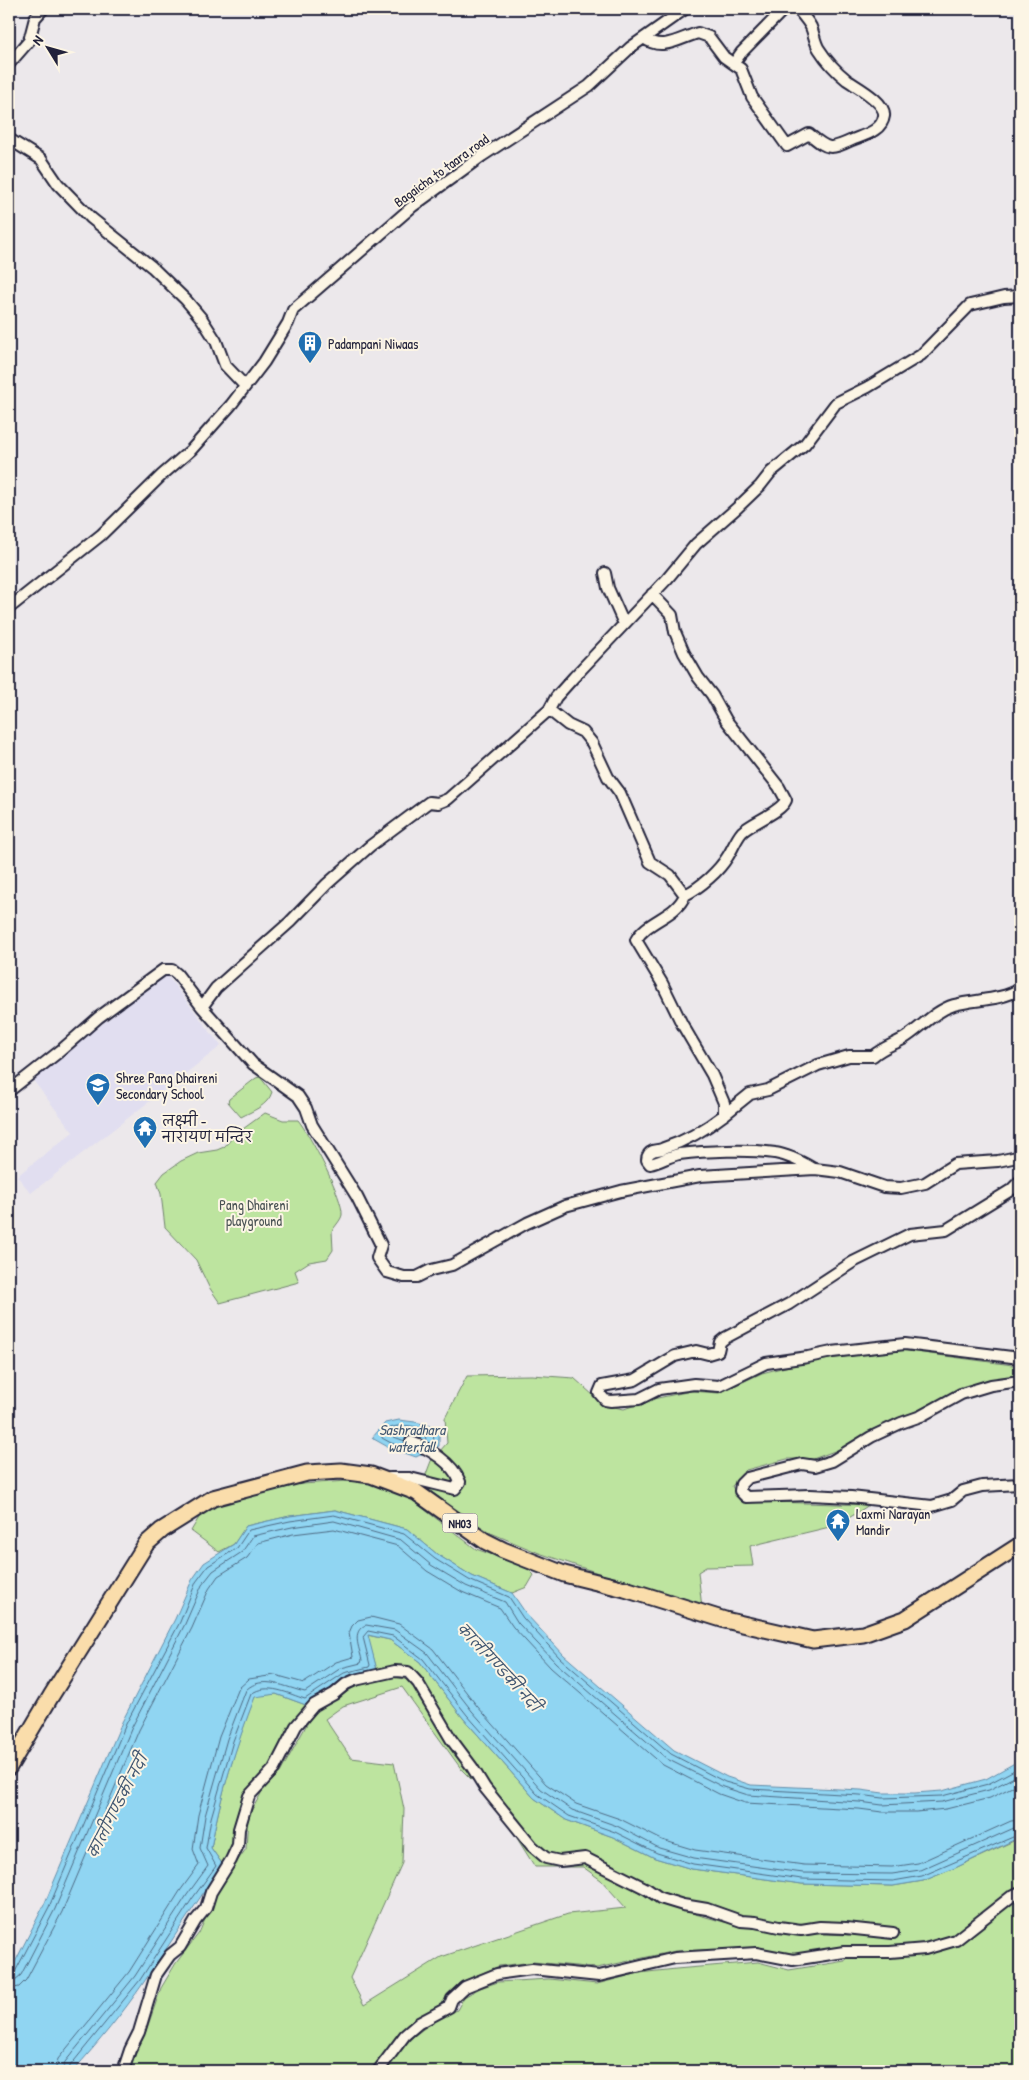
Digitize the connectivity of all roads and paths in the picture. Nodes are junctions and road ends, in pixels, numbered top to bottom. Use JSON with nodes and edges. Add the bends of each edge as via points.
{"nodes":[{"id":1,"x":44,"y":9,"type":"edge"},
{"id":2,"x":684,"y":9,"type":"edge"},
{"id":3,"x":784,"y":9,"type":"edge"},
{"id":4,"x":798,"y":9,"type":"edge"},
{"id":5,"x":644,"y":38,"type":"junction"},
{"id":6,"x":734,"y":63,"type":"junction"},
{"id":7,"x":9,"y":64,"type":"edge"},
{"id":8,"x":9,"y":139,"type":"edge"},
{"id":9,"x":1020,"y":296,"type":"edge"},
{"id":10,"x":245,"y":386,"type":"junction"},
{"id":11,"x":605,"y":573,"type":"dead end"},
{"id":12,"x":652,"y":594,"type":"junction"},
{"id":13,"x":9,"y":608,"type":"edge"},
{"id":14,"x":624,"y":624,"type":"junction"},
{"id":15,"x":549,"y":710,"type":"junction"},
{"id":16,"x":685,"y":895,"type":"junction"},
{"id":17,"x":1020,"y":990,"type":"edge"},
{"id":18,"x":202,"y":1007,"type":"junction"},
{"id":19,"x":9,"y":1091,"type":"edge"},
{"id":20,"x":724,"y":1115,"type":"junction"},
{"id":21,"x":1020,"y":1159,"type":"edge"},
{"id":22,"x":815,"y":1169,"type":"junction"},
{"id":23,"x":1020,"y":1181,"type":"edge"},
{"id":24,"x":1020,"y":1358,"type":"edge"},
{"id":25,"x":1020,"y":1381,"type":"edge"},
{"id":26,"x":412,"y":1442,"type":"dead end"},
{"id":27,"x":372,"y":1475,"type":"junction"},
{"id":28,"x":1020,"y":1484,"type":"edge"},
{"id":29,"x":1020,"y":1545,"type":"edge"},
{"id":30,"x":9,"y":1767,"type":"edge"},
{"id":31,"x":1020,"y":1892,"type":"edge"},
{"id":32,"x":894,"y":1933,"type":"dead end"},
{"id":33,"x":123,"y":2071,"type":"edge"},
{"id":34,"x":378,"y":2071,"type":"edge"}],
"edges":[{"from":1,"to":7,"type":"street","via":[[35,18],[30,41]]},
{"from":2,"to":5,"type":"street","name":"Bagaicha to taara road"},
{"from":3,"to":6,"type":"street"},
{"from":4,"to":6,"type":"street","via":[[811,26],[818,48],[831,64],[882,107],[882,123],[873,132],[830,148],[809,134],[787,146],[752,97],[741,69]]},
{"from":5,"to":6,"type":"street","via":[[666,44],[698,32],[708,37],[724,57]]},
{"from":5,"to":10,"type":"street","name":"Bagaicha to taara road","via":[[589,86],[413,206],[344,264],[293,310],[269,354]]},
{"from":8,"to":10,"type":"street","via":[[41,159],[58,184],[91,218],[152,267],[186,300],[216,341],[226,365]]},
{"from":9,"to":12,"type":"street","via":[[1004,296],[970,305],[920,355],[868,388],[836,403],[804,444],[696,544]]},
{"from":10,"to":13,"type":"street","name":"Bagaicha to taara road","via":[[191,450],[101,535]]},
{"from":11,"to":14,"type":"street"},
{"from":12,"to":14,"type":"street"},
{"from":12,"to":16,"type":"street","via":[[672,615],[675,632],[698,677],[786,800],[742,832],[728,858],[708,879]]},
{"from":14,"to":15,"type":"street","via":[[568,683]]},
{"from":15,"to":16,"type":"street","via":[[583,732],[592,743],[608,777],[620,793],[650,862],[670,875]]},
{"from":15,"to":18,"type":"street","via":[[448,799],[429,802],[370,846],[216,988]]},
{"from":16,"to":20,"type":"street","via":[[676,909],[645,928],[636,940],[712,1075],[724,1103]]},
{"from":17,"to":20,"type":"street","via":[[1008,996],[952,1006],[873,1056],[849,1056],[818,1065],[768,1090],[750,1094]]},
{"from":18,"to":19,"type":"street","via":[[177,974],[163,970],[99,1016]]},
{"from":18,"to":22,"type":"street","via":[[253,1064],[298,1096],[381,1245],[379,1263],[387,1272],[404,1277],[417,1277],[452,1265],[527,1223],[565,1206],[621,1191],[700,1176]]},
{"from":20,"to":22,"type":"street","via":[[694,1134],[651,1151],[646,1160],[650,1164],[662,1162],[678,1154],[776,1153]]},
{"from":21,"to":22,"type":"street","via":[[955,1164],[925,1183],[901,1188],[884,1187],[840,1172]]},
{"from":23,"to":24,"type":"street","via":[[1011,1190],[946,1230],[910,1234],[845,1267],[789,1304],[725,1338],[718,1350],[708,1354],[696,1351],[674,1356],[635,1380],[602,1386],[598,1393],[605,1400],[639,1400],[659,1389],[694,1384],[719,1386],[766,1363],[905,1344]]},
{"from":25,"to":28,"type":"street","via":[[961,1394],[921,1416],[871,1437],[832,1461],[815,1466],[802,1464],[747,1478],[740,1490],[746,1497],[851,1497],[932,1506],[982,1486]]},
{"from":26,"to":27,"type":"street","via":[[456,1472],[460,1482],[455,1489],[410,1478]]},
{"from":27,"to":29,"type":"highway","number":"NH03","via":[[416,1492],[485,1541],[564,1574],[725,1620],[813,1640],[863,1634],[905,1619]]},
{"from":27,"to":30,"type":"highway","number":"NH03","via":[[341,1471],[307,1473],[262,1484],[213,1498],[162,1530],[146,1544]]},
{"from":31,"to":34,"type":"street","via":[[956,1940],[925,1949],[844,1952],[793,1960],[756,1953],[676,1958],[599,1976],[532,1969],[498,1974],[465,1987],[452,1999],[449,2007],[419,2023],[405,2035]]},
{"from":32,"to":33,"type":"street","via":[[820,1927],[801,1930],[741,1921],[660,1898],[585,1858],[560,1861],[546,1858],[532,1846],[485,1788],[408,1672],[366,1676],[346,1684],[314,1705],[296,1726],[274,1769],[249,1796],[238,1845],[211,1892],[206,1908],[156,1975]]}]}
